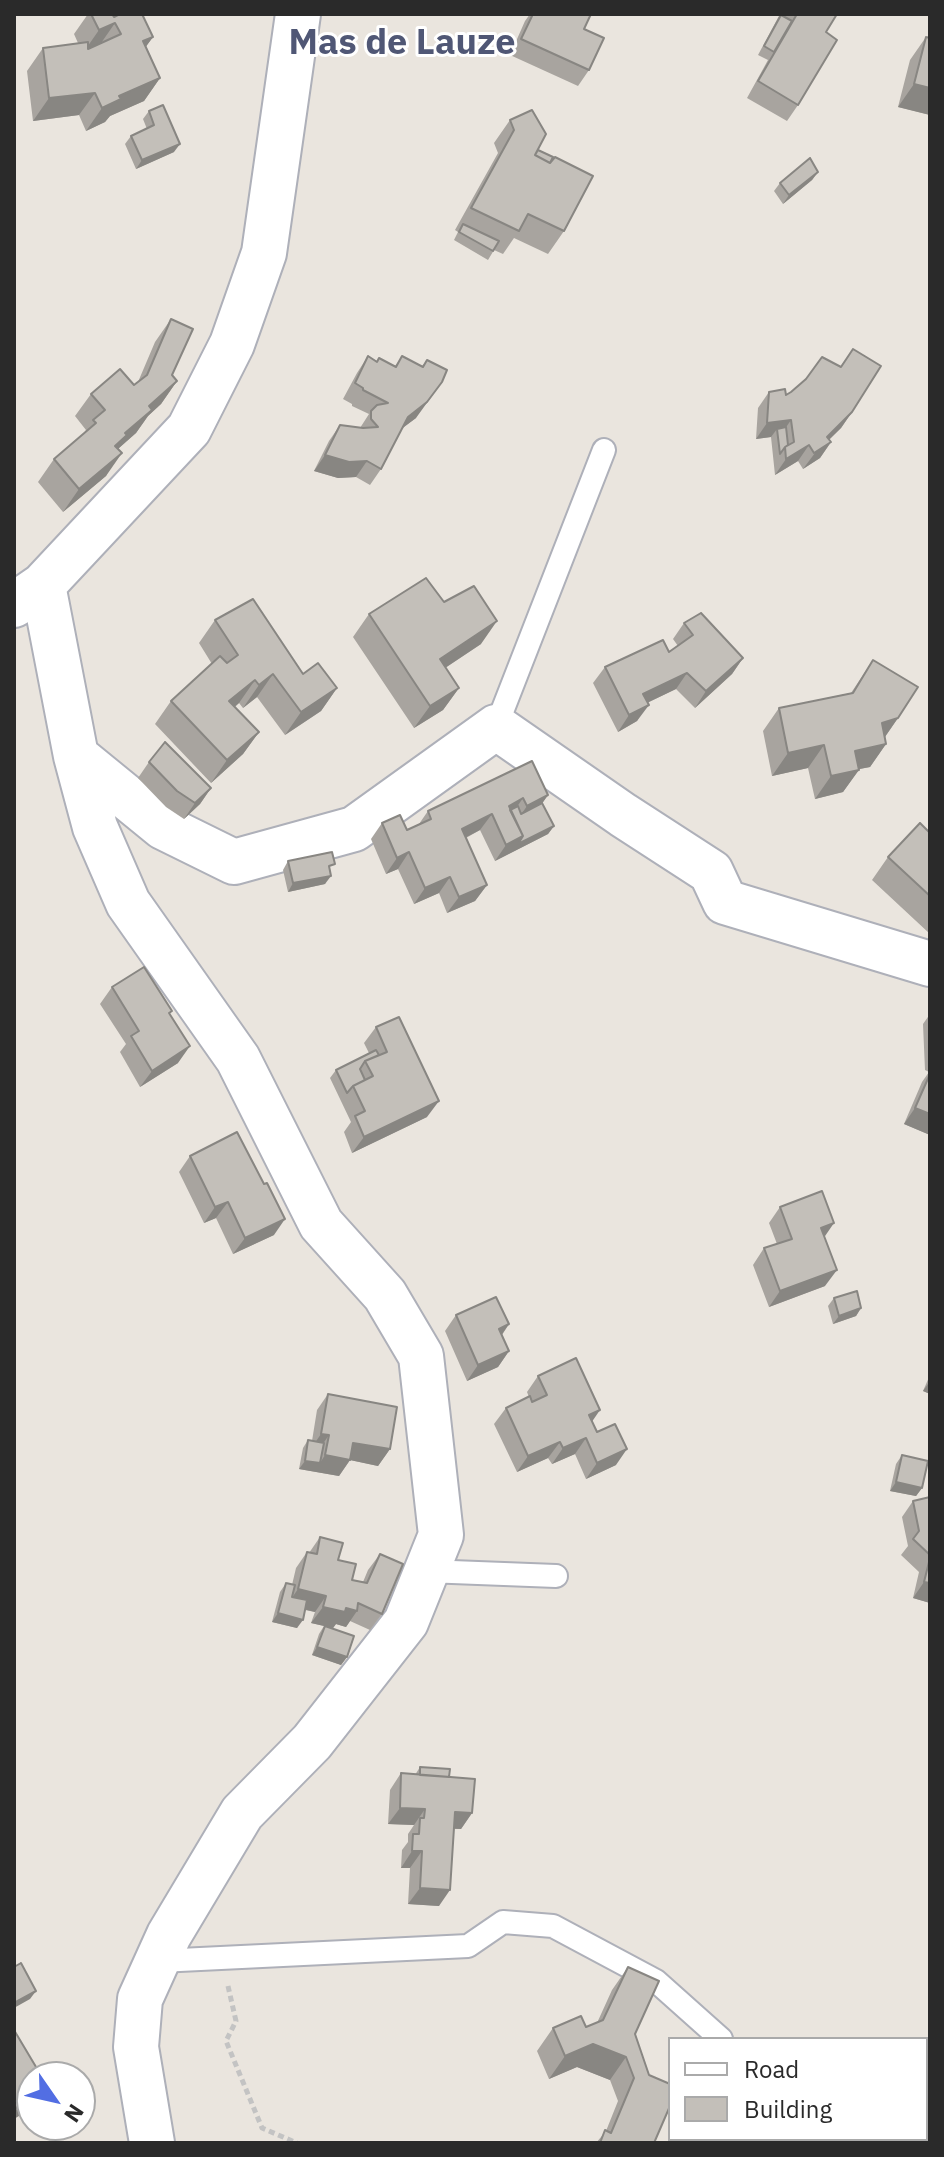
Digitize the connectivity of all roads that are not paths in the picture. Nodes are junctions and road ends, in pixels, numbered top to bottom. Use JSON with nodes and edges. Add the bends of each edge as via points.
{"nodes":[{"id":1,"x":298,"y":14,"type":"edge"},
{"id":2,"x":604,"y":450,"type":"dead end"},
{"id":3,"x":29,"y":595,"type":"edge"},
{"id":4,"x":496,"y":727,"type":"junction"},
{"id":5,"x":76,"y":756,"type":"junction"},
{"id":6,"x":930,"y":964,"type":"edge"},
{"id":7,"x":426,"y":1571,"type":"junction"},
{"id":8,"x":556,"y":1576,"type":"dead end"},
{"id":9,"x":159,"y":1961,"type":"junction"},
{"id":10,"x":719,"y":2037,"type":"edge"},
{"id":11,"x":152,"y":2143,"type":"edge"}],
"edges":[{"from":1,"to":3,"type":"street","via":[[264,253],[232,344],[189,429]]},
{"from":2,"to":4,"type":"lane"},
{"from":3,"to":5,"type":"street"},
{"from":4,"to":5,"type":"street","via":[[354,829],[234,862],[163,827]]},
{"from":4,"to":6,"type":"street","via":[[711,872],[725,902]]},
{"from":5,"to":7,"type":"street","via":[[95,827],[128,903],[238,1059],[321,1224],[385,1295],[421,1356],[441,1535]]},
{"from":7,"to":8,"type":"lane"},
{"from":7,"to":9,"type":"street","via":[[406,1622],[312,1742],[242,1813]]},
{"from":9,"to":10,"type":"lane","via":[[468,1946],[503,1922],[553,1926],[656,1981]]},
{"from":9,"to":11,"type":"street","via":[[140,1999],[136,2047]]}]}
